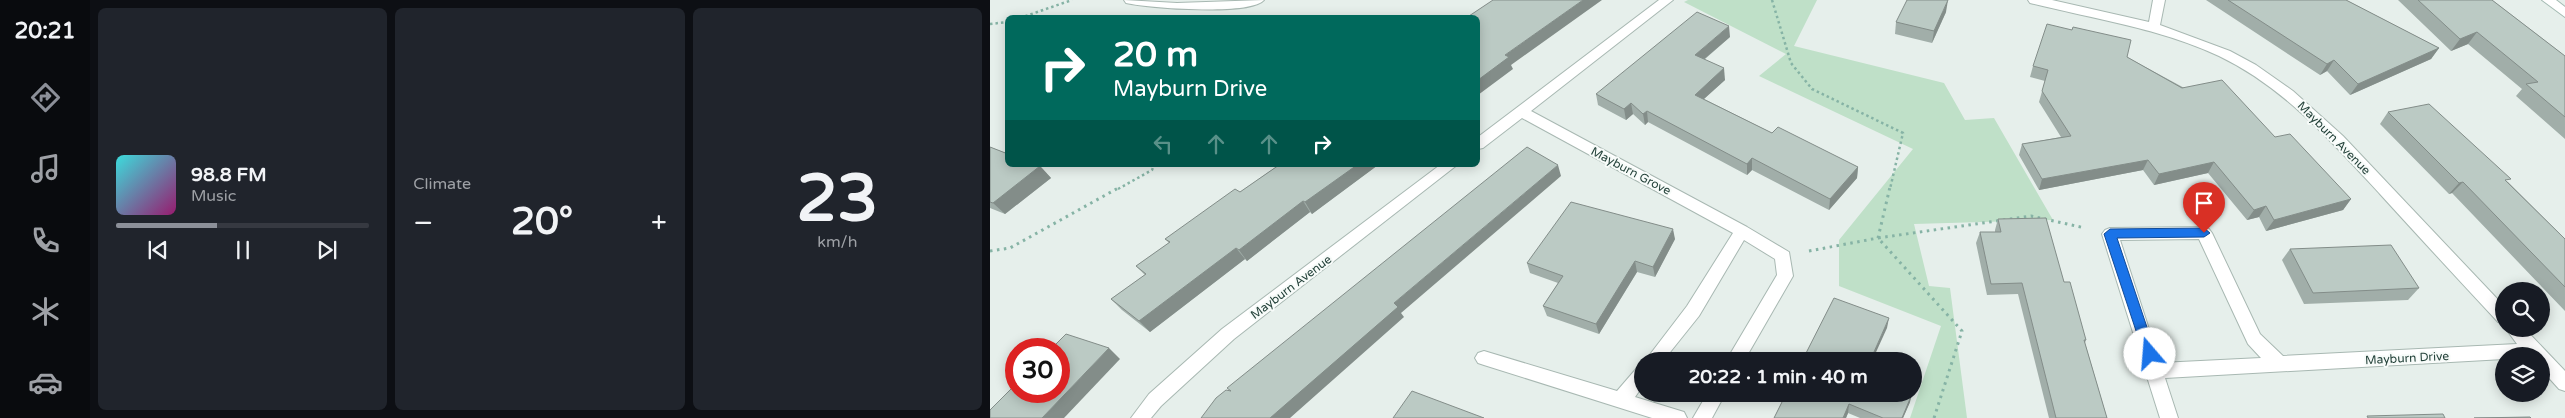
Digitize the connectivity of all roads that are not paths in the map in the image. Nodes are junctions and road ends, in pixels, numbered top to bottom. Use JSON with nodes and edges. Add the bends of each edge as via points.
{"nodes":[{"id":1,"x":1130,"y":0,"type":"edge"},
{"id":2,"x":1258,"y":0,"type":"edge"},
{"id":3,"x":1667,"y":0,"type":"edge"},
{"id":4,"x":2034,"y":0,"type":"edge"},
{"id":5,"x":2158,"y":0,"type":"edge"},
{"id":6,"x":2548,"y":0,"type":"edge"},
{"id":7,"x":1226,"y":5,"type":"junction"},
{"id":8,"x":2565,"y":12,"type":"edge"},
{"id":9,"x":1223,"y":15,"type":"edge"},
{"id":10,"x":2154,"y":26,"type":"junction"},
{"id":11,"x":1521,"y":111,"type":"junction"},
{"id":12,"x":1480,"y":142,"type":"edge"},
{"id":13,"x":1447,"y":167,"type":"edge"},
{"id":14,"x":1742,"y":231,"type":"junction"},
{"id":15,"x":2495,"y":307,"type":"edge"},
{"id":16,"x":2522,"y":337,"type":"edge"},
{"id":17,"x":2531,"y":347,"type":"edge"},
{"id":18,"x":1660,"y":352,"type":"edge"},
{"id":19,"x":1740,"y":352,"type":"edge"},
{"id":20,"x":2495,"y":357,"type":"edge"},
{"id":21,"x":1484,"y":358,"type":"dead end"},
{"id":22,"x":2279,"y":364,"type":"junction"},
{"id":23,"x":2550,"y":367,"type":"edge"},
{"id":24,"x":2155,"y":371,"type":"junction"},
{"id":25,"x":2565,"y":383,"type":"edge"},
{"id":26,"x":1634,"y":384,"type":"edge"},
{"id":27,"x":1622,"y":399,"type":"junction"},
{"id":28,"x":1711,"y":402,"type":"edge"},
{"id":29,"x":1140,"y":418,"type":"edge"},
{"id":30,"x":1678,"y":418,"type":"edge"},
{"id":31,"x":1702,"y":418,"type":"edge"},
{"id":32,"x":2169,"y":418,"type":"edge"}],
"edges":[{"from":1,"to":7,"type":"street","via":[[1148,5]]},
{"from":2,"to":7,"type":"street"},
{"from":3,"to":11,"type":"street"},
{"from":4,"to":10,"type":"street","name":"Mayburn Avenue"},
{"from":5,"to":10,"type":"street"},
{"from":6,"to":8,"type":"street"},
{"from":7,"to":9,"type":"street"},
{"from":10,"to":15,"type":"street","name":"Mayburn Avenue","via":[[2200,43],[2250,68],[2297,100],[2332,132]]},
{"from":11,"to":12,"type":"street"},
{"from":11,"to":14,"type":"street","name":"Mayburn Grove"},
{"from":13,"to":29,"type":"street","name":"Mayburn Avenue","via":[[1228,334],[1155,400]]},
{"from":14,"to":18,"type":"street","via":[[1693,312]]},
{"from":14,"to":19,"type":"street","name":"Mayburn Grove","via":[[1783,256],[1785,276]]},
{"from":16,"to":17,"type":"street"},
{"from":20,"to":22,"type":"street","name":"Mayburn Drive"},
{"from":21,"to":27,"type":"street"},
{"from":22,"to":24,"type":"street","name":"Mayburn Drive"},
{"from":22,"to":24,"type":"street","via":[[2254,339],[2204,233],[2110,234]]},
{"from":23,"to":25,"type":"street"},
{"from":24,"to":32,"type":"street"},
{"from":26,"to":27,"type":"street"},
{"from":27,"to":30,"type":"street"},
{"from":28,"to":31,"type":"street"}]}
